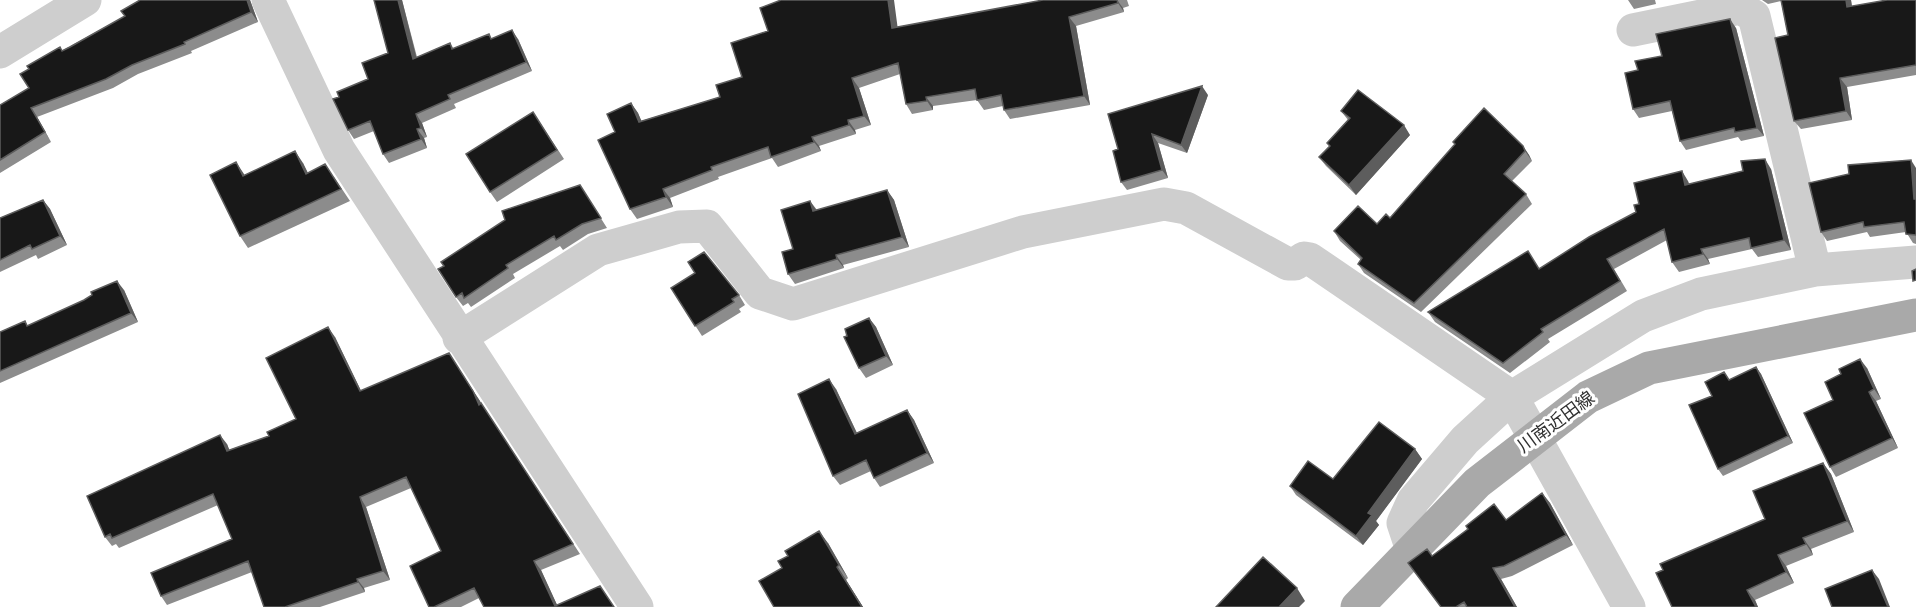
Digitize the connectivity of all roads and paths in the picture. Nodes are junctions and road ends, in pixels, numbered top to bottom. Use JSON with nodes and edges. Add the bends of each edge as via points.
{"nodes":[{"id":1,"x":85,"y":0,"type":"edge"},
{"id":2,"x":268,"y":0,"type":"edge"},
{"id":3,"x":1633,"y":30,"type":"dead end"},
{"id":4,"x":0,"y":52,"type":"edge"},
{"id":5,"x":1916,"y":262,"type":"edge"},
{"id":6,"x":1815,"y":270,"type":"junction"},
{"id":7,"x":1916,"y":315,"type":"edge"},
{"id":8,"x":459,"y":338,"type":"junction"},
{"id":9,"x":1512,"y":397,"type":"junction"},
{"id":10,"x":1535,"y":435,"type":"junction"},
{"id":11,"x":1412,"y":550,"type":"junction"},
{"id":12,"x":637,"y":607,"type":"edge"},
{"id":13,"x":1357,"y":607,"type":"edge"},
{"id":14,"x":1629,"y":607,"type":"edge"}],
"edges":[{"from":1,"to":4,"type":"street"},
{"from":2,"to":8,"type":"street","via":[[339,150]]},
{"from":3,"to":6,"type":"street","via":[[1740,8],[1754,16]]},
{"from":5,"to":6,"type":"street"},
{"from":6,"to":9,"type":"street","via":[[1674,302],[1643,316]]},
{"from":7,"to":10,"type":"main road","name":"川南近田線","via":[[1649,368],[1588,396]]},
{"from":8,"to":9,"type":"street","via":[[598,250],[679,227],[707,226],[760,293],[793,303],[1023,232],[1164,204],[1186,208],[1288,264],[1310,259]]},
{"from":8,"to":12,"type":"street"},
{"from":9,"to":10,"type":"street"},
{"from":9,"to":11,"type":"street","via":[[1465,440],[1413,501],[1403,523]]},
{"from":10,"to":11,"type":"main road","name":"川南近田線","via":[[1477,483]]},
{"from":10,"to":14,"type":"street"},
{"from":11,"to":13,"type":"main road","name":"川南近田線"}]}
